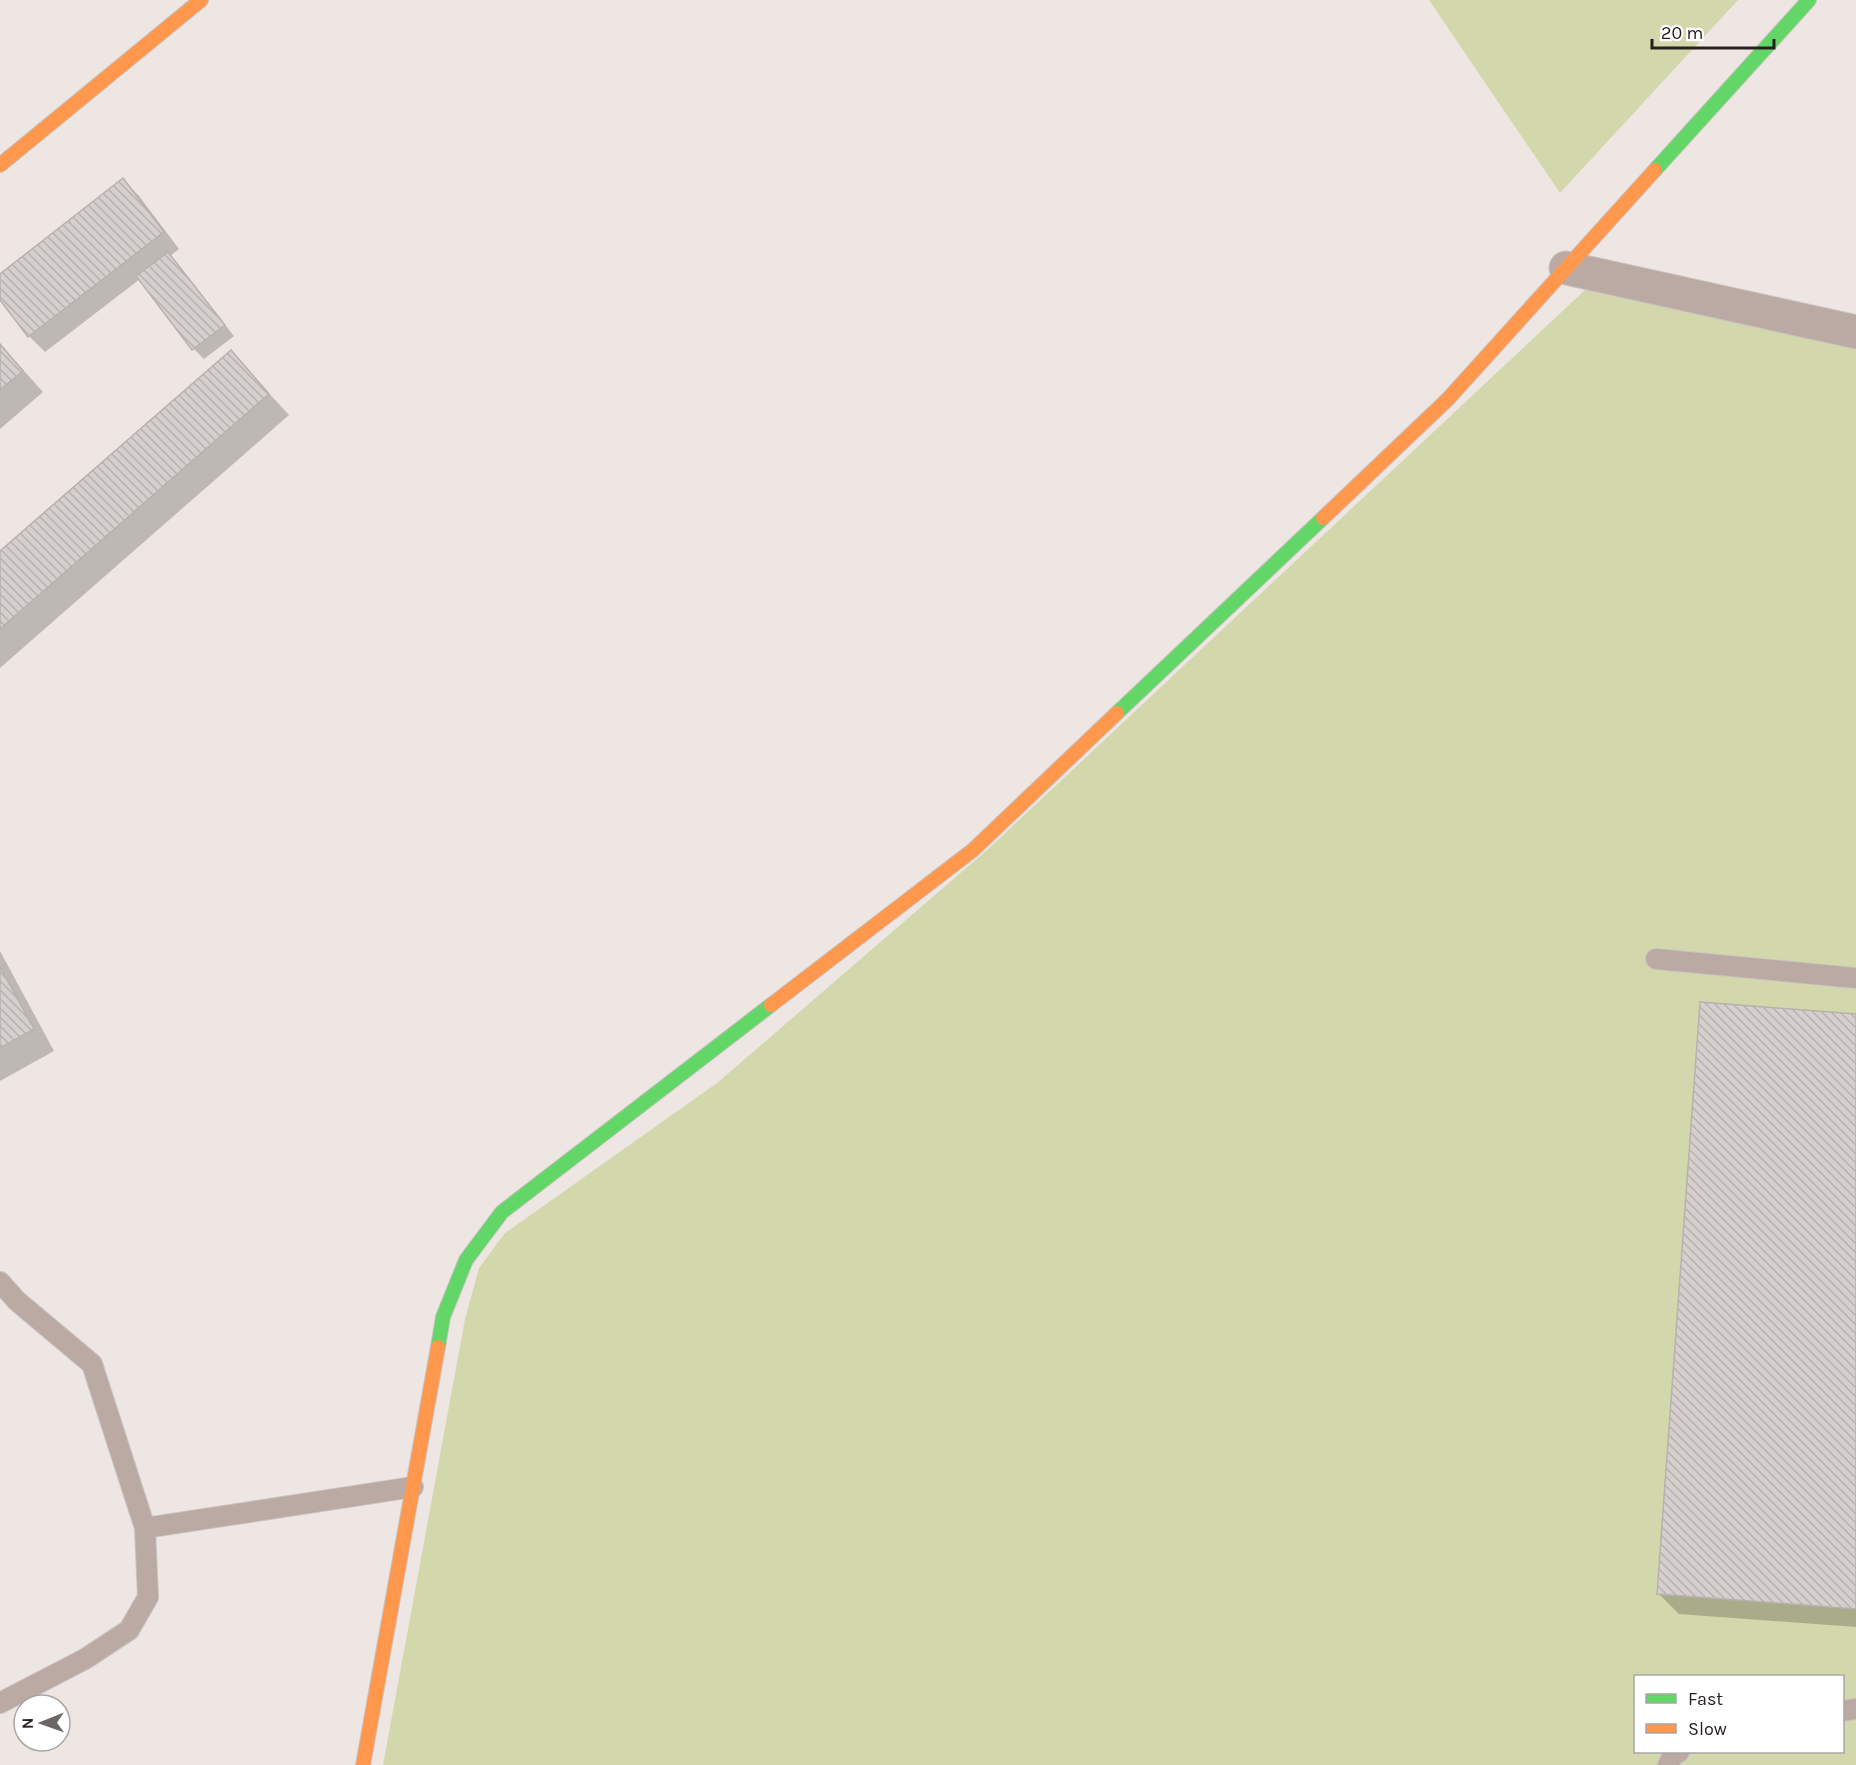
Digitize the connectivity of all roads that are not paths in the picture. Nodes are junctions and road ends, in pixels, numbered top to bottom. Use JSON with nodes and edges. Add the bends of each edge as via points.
{"nodes":[{"id":1,"x":201,"y":0,"type":"edge"},
{"id":2,"x":1809,"y":0,"type":"edge"},
{"id":3,"x":0,"y":165,"type":"edge"},
{"id":4,"x":1566,"y":268,"type":"junction"},
{"id":5,"x":1856,"y":332,"type":"edge"},
{"id":6,"x":1656,"y":959,"type":"dead end"},
{"id":7,"x":1856,"y":978,"type":"edge"},
{"id":8,"x":0,"y":1282,"type":"edge"},
{"id":9,"x":413,"y":1487,"type":"junction"},
{"id":10,"x":145,"y":1528,"type":"junction"},
{"id":11,"x":0,"y":1703,"type":"edge"},
{"id":12,"x":1677,"y":1753,"type":"edge"},
{"id":13,"x":363,"y":1765,"type":"edge"},
{"id":14,"x":1668,"y":1765,"type":"edge"}],
"edges":[{"from":1,"to":3,"type":"street"},
{"from":2,"to":4,"type":"street"},
{"from":4,"to":5,"type":"street"},
{"from":4,"to":9,"type":"street","via":[[1448,399],[973,850],[502,1212],[466,1260],[443,1317]]},
{"from":6,"to":7,"type":"lane"},
{"from":8,"to":10,"type":"lane","via":[[92,1364]]},
{"from":9,"to":10,"type":"lane"},
{"from":9,"to":13,"type":"street"},
{"from":10,"to":11,"type":"lane","via":[[148,1597],[129,1630],[85,1659]]},
{"from":12,"to":14,"type":"lane"}]}
